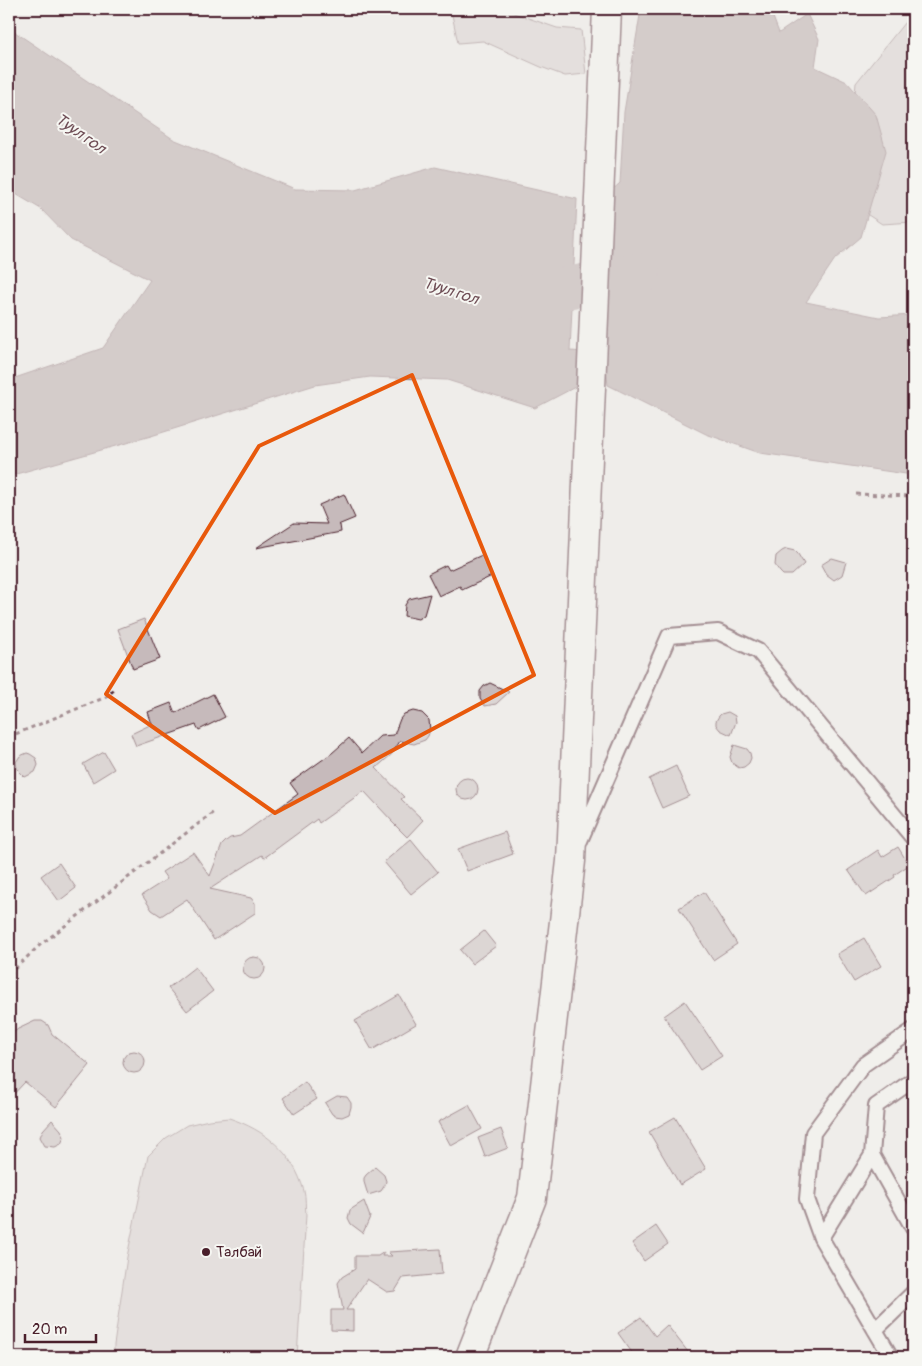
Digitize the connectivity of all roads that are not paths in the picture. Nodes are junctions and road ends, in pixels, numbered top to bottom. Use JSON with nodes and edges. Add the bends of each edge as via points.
{"nodes":[{"id":1,"x":607,"y":9,"type":"edge"},
{"id":2,"x":913,"y":838,"type":"edge"},
{"id":3,"x":571,"y":861,"type":"junction"},
{"id":4,"x":913,"y":1030,"type":"edge"},
{"id":5,"x":913,"y":1080,"type":"edge"},
{"id":6,"x":872,"y":1155,"type":"junction"},
{"id":7,"x":913,"y":1228,"type":"edge"},
{"id":8,"x":821,"y":1238,"type":"junction"},
{"id":9,"x":913,"y":1293,"type":"edge"},
{"id":10,"x":875,"y":1330,"type":"junction"},
{"id":11,"x":470,"y":1357,"type":"edge"},
{"id":12,"x":891,"y":1357,"type":"edge"}],
"edges":[{"from":1,"to":3,"type":"street"},
{"from":2,"to":3,"type":"lane","via":[[758,651],[718,632],[670,636]]},
{"from":3,"to":11,"type":"street","via":[[532,1198]]},
{"from":4,"to":8,"type":"lane","via":[[863,1065],[813,1133],[807,1199]]},
{"from":5,"to":6,"type":"lane","via":[[876,1106]]},
{"from":6,"to":7,"type":"lane"},
{"from":6,"to":8,"type":"lane"},
{"from":8,"to":10,"type":"lane"},
{"from":9,"to":10,"type":"lane"},
{"from":10,"to":12,"type":"lane"}]}
